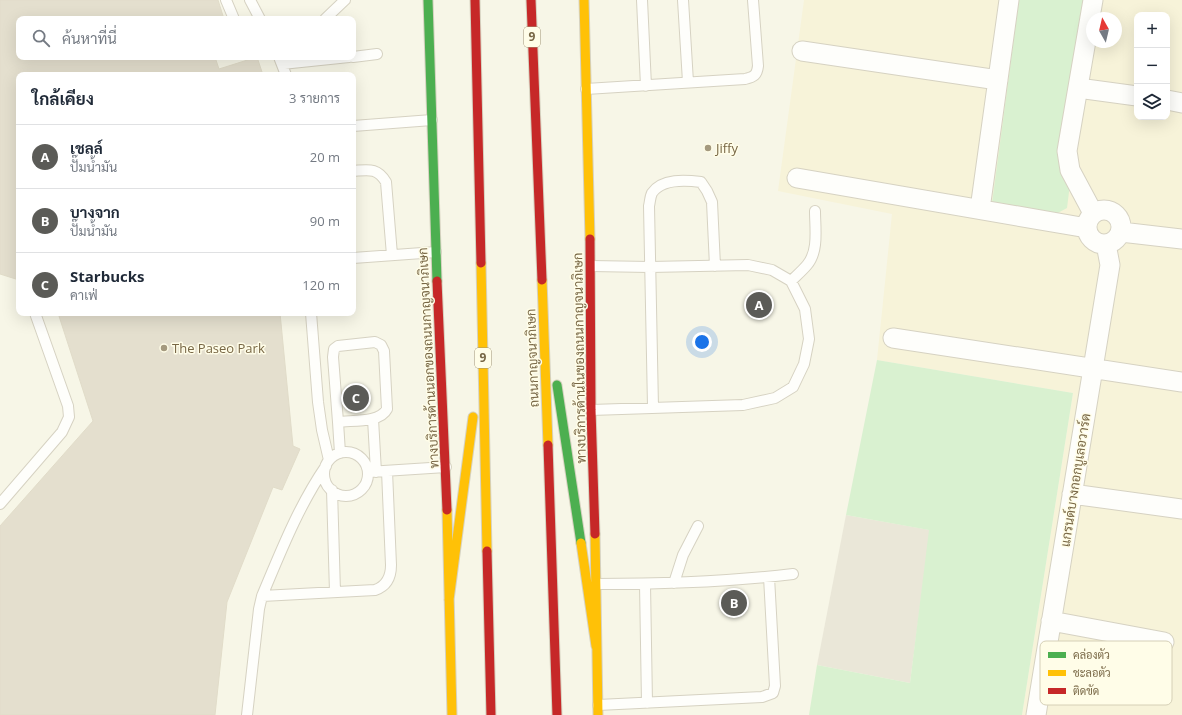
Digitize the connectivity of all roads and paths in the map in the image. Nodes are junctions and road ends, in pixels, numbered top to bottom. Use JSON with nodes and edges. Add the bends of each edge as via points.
{"nodes":[{"id":1,"x":226,"y":0,"type":"edge"},
{"id":2,"x":250,"y":0,"type":"edge"},
{"id":3,"x":345,"y":0,"type":"edge"},
{"id":4,"x":428,"y":0,"type":"edge"},
{"id":5,"x":475,"y":0,"type":"edge"},
{"id":6,"x":531,"y":0,"type":"edge"},
{"id":7,"x":584,"y":0,"type":"edge"},
{"id":8,"x":642,"y":0,"type":"edge"},
{"id":9,"x":683,"y":0,"type":"edge"},
{"id":10,"x":752,"y":0,"type":"edge"},
{"id":11,"x":1009,"y":0,"type":"edge"},
{"id":12,"x":1093,"y":0,"type":"edge"},
{"id":13,"x":233,"y":16,"type":"edge"},
{"id":14,"x":258,"y":16,"type":"edge"},
{"id":15,"x":328,"y":16,"type":"edge"},
{"id":16,"x":802,"y":51,"type":"dead end"},
{"id":17,"x":377,"y":54,"type":"dead end"},
{"id":18,"x":356,"y":57,"type":"edge"},
{"id":19,"x":298,"y":60,"type":"edge"},
{"id":20,"x":281,"y":61,"type":"edge"},
{"id":21,"x":285,"y":72,"type":"edge"},
{"id":22,"x":998,"y":80,"type":"junction"},
{"id":23,"x":688,"y":82,"type":"junction"},
{"id":24,"x":646,"y":86,"type":"junction"},
{"id":25,"x":1078,"y":88,"type":"junction"},
{"id":26,"x":586,"y":89,"type":"junction"},
{"id":27,"x":1134,"y":96,"type":"edge"},
{"id":28,"x":1170,"y":100,"type":"edge"},
{"id":29,"x":1182,"y":102,"type":"edge"},
{"id":30,"x":432,"y":120,"type":"junction"},
{"id":31,"x":356,"y":126,"type":"edge"},
{"id":32,"x":356,"y":171,"type":"edge"},
{"id":33,"x":797,"y":178,"type":"dead end"},
{"id":34,"x":980,"y":209,"type":"junction"},
{"id":35,"x":815,"y":211,"type":"dead end"},
{"id":36,"x":1090,"y":221,"type":"junction"},
{"id":37,"x":1121,"y":232,"type":"junction"},
{"id":38,"x":1182,"y":239,"type":"edge"},
{"id":39,"x":1106,"y":244,"type":"junction"},
{"id":40,"x":436,"y":252,"type":"junction"},
{"id":41,"x":392,"y":255,"type":"junction"},
{"id":42,"x":356,"y":258,"type":"edge"},
{"id":43,"x":591,"y":266,"type":"junction"},
{"id":44,"x":715,"y":266,"type":"junction"},
{"id":45,"x":650,"y":268,"type":"junction"},
{"id":46,"x":542,"y":281,"type":"junction"},
{"id":47,"x":791,"y":281,"type":"junction"},
{"id":48,"x":36,"y":316,"type":"edge"},
{"id":49,"x":311,"y":316,"type":"edge"},
{"id":50,"x":893,"y":338,"type":"dead end"},
{"id":51,"x":482,"y":348,"type":"junction"},
{"id":52,"x":1093,"y":368,"type":"junction"},
{"id":53,"x":1182,"y":382,"type":"edge"},
{"id":54,"x":653,"y":407,"type":"junction"},
{"id":55,"x":591,"y":410,"type":"junction"},
{"id":56,"x":373,"y":419,"type":"junction"},
{"id":57,"x":338,"y":422,"type":"junction"},
{"id":58,"x":340,"y":453,"type":"junction"},
{"id":59,"x":328,"y":463,"type":"junction"},
{"id":60,"x":446,"y":467,"type":"junction"},
{"id":61,"x":387,"y":471,"type":"junction"},
{"id":62,"x":372,"y":472,"type":"junction"},
{"id":63,"x":332,"y":490,"type":"junction"},
{"id":64,"x":1072,"y":494,"type":"junction"},
{"id":65,"x":0,"y":504,"type":"edge"},
{"id":66,"x":1182,"y":509,"type":"edge"},
{"id":67,"x":698,"y":526,"type":"dead end"},
{"id":68,"x":793,"y":574,"type":"dead end"},
{"id":69,"x":769,"y":577,"type":"junction"},
{"id":70,"x":674,"y":583,"type":"junction"},
{"id":71,"x":596,"y":584,"type":"junction"},
{"id":72,"x":646,"y":584,"type":"junction"},
{"id":73,"x":335,"y":592,"type":"junction"},
{"id":74,"x":262,"y":596,"type":"junction"},
{"id":75,"x":449,"y":600,"type":"junction"},
{"id":76,"x":1051,"y":621,"type":"junction"},
{"id":77,"x":1048,"y":641,"type":"edge"},
{"id":78,"x":1159,"y":641,"type":"edge"},
{"id":79,"x":596,"y":646,"type":"junction"},
{"id":80,"x":1040,"y":690,"type":"edge"},
{"id":81,"x":647,"y":703,"type":"junction"},
{"id":82,"x":598,"y":710,"type":"edge"},
{"id":83,"x":246,"y":715,"type":"edge"},
{"id":84,"x":452,"y":715,"type":"edge"},
{"id":85,"x":491,"y":715,"type":"edge"},
{"id":86,"x":557,"y":715,"type":"edge"},
{"id":87,"x":1036,"y":715,"type":"edge"}],
"edges":[{"from":1,"to":13,"type":"lane"},
{"from":2,"to":14,"type":"lane"},
{"from":3,"to":15,"type":"lane"},
{"from":4,"to":30,"type":"main road","name":"ทางบริการด้านนอกของถนนกาญจนาภิเษก"},
{"from":5,"to":51,"type":"main road","number":"9"},
{"from":6,"to":46,"type":"main road","name":"ถนนกาญจนาภิเษก","number":"9"},
{"from":7,"to":26,"type":"main road","name":"ทางบริการด้านในของถนนกาญจนาภิเษก"},
{"from":8,"to":24,"type":"lane"},
{"from":9,"to":23,"type":"lane"},
{"from":10,"to":23,"type":"lane","via":[[758,66],[756,74],[746,79]]},
{"from":11,"to":22,"type":"street"},
{"from":12,"to":25,"type":"street"},
{"from":16,"to":22,"type":"street"},
{"from":17,"to":18,"type":"lane"},
{"from":19,"to":20,"type":"lane"},
{"from":20,"to":21,"type":"lane"},
{"from":22,"to":34,"type":"street"},
{"from":23,"to":24,"type":"lane"},
{"from":24,"to":26,"type":"lane"},
{"from":25,"to":27,"type":"street"},
{"from":25,"to":36,"type":"street","via":[[1067,151],[1070,170]]},
{"from":26,"to":43,"type":"main road","name":"ทางบริการด้านในของถนนกาญจนาภิเษก"},
{"from":28,"to":29,"type":"street"},
{"from":30,"to":31,"type":"lane"},
{"from":30,"to":40,"type":"main road","name":"ทางบริการด้านนอกของถนนกาญจนาภิเษก"},
{"from":32,"to":41,"type":"lane","via":[[374,170],[386,182]]},
{"from":33,"to":34,"type":"street"},
{"from":34,"to":36,"type":"street"},
{"from":35,"to":47,"type":"lane","via":[[813,254],[808,264]]},
{"from":36,"to":37,"type":"street","via":[[1103,209],[1115,212],[1122,222]]},
{"from":36,"to":39,"type":"street","via":[[1088,233],[1095,242]]},
{"from":37,"to":38,"type":"street"},
{"from":37,"to":39,"type":"street","via":[[1117,239]]},
{"from":39,"to":52,"type":"street","name":"แกรนด์บางกอกบูเลอวาร์ด","via":[[1110,265]]},
{"from":40,"to":41,"type":"lane"},
{"from":40,"to":60,"type":"main road","name":"ทางบริการด้านนอกของถนนกาญจนาภิเษก"},
{"from":41,"to":42,"type":"lane"},
{"from":43,"to":45,"type":"lane"},
{"from":43,"to":55,"type":"main road","name":"ทางบริการด้านในของถนนกาญจนาภิเษก"},
{"from":44,"to":45,"type":"lane"},
{"from":44,"to":45,"type":"lane","via":[[712,202],[701,182],[690,181],[658,186],[652,194],[649,206]]},
{"from":44,"to":47,"type":"lane","via":[[748,265],[772,270]]},
{"from":45,"to":54,"type":"lane"},
{"from":46,"to":79,"type":"main road"},
{"from":46,"to":86,"type":"main road","name":"ถนนกาญจนาภิเษก","number":"9"},
{"from":47,"to":54,"type":"lane","via":[[805,309],[810,339],[804,364],[793,387],[775,398],[744,405]]},
{"from":48,"to":65,"type":"lane","via":[[68,406],[69,417],[62,432]]},
{"from":49,"to":59,"type":"lane","via":[[318,402]]},
{"from":50,"to":52,"type":"street"},
{"from":51,"to":75,"type":"main road"},
{"from":51,"to":85,"type":"main road","number":"9"},
{"from":52,"to":53,"type":"street"},
{"from":52,"to":64,"type":"street","name":"แกรนด์บางกอกบูเลอวาร์ด"},
{"from":54,"to":55,"type":"lane"},
{"from":55,"to":71,"type":"main road","name":"ทางบริการด้านในของถนนกาญจนาภิเษก"},
{"from":56,"to":57,"type":"lane"},
{"from":56,"to":57,"type":"lane","via":[[381,416],[387,409],[384,351],[376,342],[338,346],[334,349]]},
{"from":56,"to":62,"type":"lane"},
{"from":57,"to":58,"type":"lane"},
{"from":58,"to":59,"type":"lane"},
{"from":58,"to":62,"type":"lane","via":[[356,454]]},
{"from":59,"to":63,"type":"lane","via":[[324,474]]},
{"from":59,"to":74,"type":"lane","via":[[300,507]]},
{"from":60,"to":61,"type":"lane"},
{"from":60,"to":75,"type":"main road","name":"ทางบริการด้านนอกของถนนกาญจนาภิเษก"},
{"from":61,"to":62,"type":"lane"},
{"from":61,"to":73,"type":"lane","via":[[392,565],[388,580],[375,590]]},
{"from":62,"to":63,"type":"lane","via":[[362,489],[356,493],[342,495]]},
{"from":63,"to":73,"type":"lane"},
{"from":64,"to":66,"type":"street"},
{"from":64,"to":76,"type":"street","name":"แกรนด์บางกอกบูเลอวาร์ด"},
{"from":67,"to":70,"type":"lane","via":[[683,556]]},
{"from":68,"to":69,"type":"lane"},
{"from":69,"to":70,"type":"lane"},
{"from":69,"to":81,"type":"lane","via":[[775,686],[773,693],[762,697]]},
{"from":70,"to":72,"type":"lane"},
{"from":71,"to":72,"type":"lane"},
{"from":71,"to":79,"type":"main road","name":"ทางบริการด้านในของถนนกาญจนาภิเษก"},
{"from":72,"to":81,"type":"lane"},
{"from":73,"to":74,"type":"lane"},
{"from":74,"to":83,"type":"lane"},
{"from":75,"to":84,"type":"main road","name":"ทางบริการด้านนอกของถนนกาญจนาภิเษก"},
{"from":76,"to":77,"type":"street","name":"แกรนด์บางกอกบูเลอวาร์ด"},
{"from":76,"to":78,"type":"street"},
{"from":79,"to":82,"type":"main road","name":"ทางบริการด้านในของถนนกาญจนาภิเษก"},
{"from":80,"to":87,"type":"street","name":"แกรนด์บางกอกบูเลอวาร์ด"},
{"from":81,"to":82,"type":"lane"}]}
